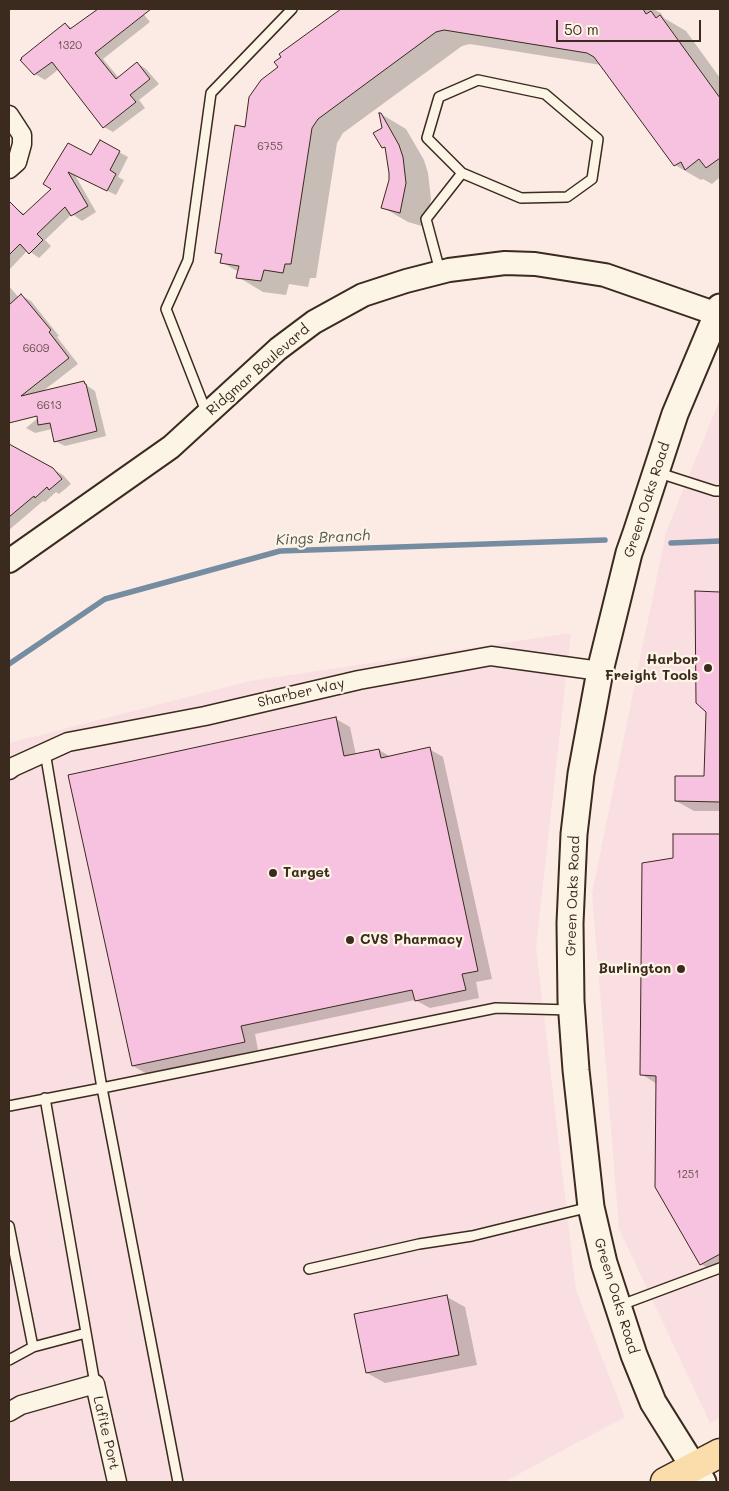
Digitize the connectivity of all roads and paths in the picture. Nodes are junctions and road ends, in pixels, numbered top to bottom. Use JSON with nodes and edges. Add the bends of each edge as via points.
{"nodes":[{"id":1,"x":292,"y":9,"type":"edge"},
{"id":2,"x":9,"y":115,"type":"edge"},
{"id":3,"x":9,"y":169,"type":"edge"},
{"id":4,"x":462,"y":173,"type":"junction"},
{"id":5,"x":440,"y":274,"type":"junction"},
{"id":6,"x":718,"y":310,"type":"edge"},
{"id":7,"x":207,"y":414,"type":"junction"},
{"id":8,"x":656,"y":472,"type":"junction"},
{"id":9,"x":720,"y":491,"type":"edge"},
{"id":10,"x":9,"y":561,"type":"edge"},
{"id":11,"x":600,"y":671,"type":"junction"},
{"id":12,"x":45,"y":752,"type":"junction"},
{"id":13,"x":9,"y":770,"type":"edge"},
{"id":14,"x":572,"y":1010,"type":"junction"},
{"id":15,"x":102,"y":1088,"type":"junction"},
{"id":16,"x":45,"y":1098,"type":"junction"},
{"id":17,"x":9,"y":1106,"type":"edge"},
{"id":18,"x":591,"y":1207,"type":"junction"},
{"id":19,"x":9,"y":1226,"type":"edge"},
{"id":20,"x":720,"y":1268,"type":"edge"},
{"id":21,"x":309,"y":1269,"type":"dead end"},
{"id":22,"x":618,"y":1306,"type":"junction"},
{"id":23,"x":86,"y":1333,"type":"junction"},
{"id":24,"x":33,"y":1347,"type":"junction"},
{"id":25,"x":9,"y":1360,"type":"edge"},
{"id":26,"x":95,"y":1384,"type":"junction"},
{"id":27,"x":9,"y":1412,"type":"edge"},
{"id":28,"x":720,"y":1453,"type":"edge"},
{"id":29,"x":699,"y":1475,"type":"edge"},
{"id":30,"x":117,"y":1482,"type":"edge"},
{"id":31,"x":178,"y":1482,"type":"edge"},
{"id":32,"x":665,"y":1482,"type":"edge"}],
"edges":[{"from":1,"to":7,"type":"lane","via":[[211,93],[188,260],[166,309]]},
{"from":2,"to":3,"type":"street","via":[[22,135],[18,162]]},
{"from":4,"to":4,"type":"lane","via":[[521,198],[567,197],[592,179],[598,139],[545,94],[478,80],[439,97],[427,138]]},
{"from":4,"to":5,"type":"lane","via":[[426,219]]},
{"from":5,"to":6,"type":"street","name":"Ridgmar Boulevard","via":[[505,263],[535,264],[605,275]]},
{"from":5,"to":7,"type":"street","name":"Ridgmar Boulevard","via":[[363,294],[314,322],[278,349]]},
{"from":6,"to":8,"type":"main road","name":"Green Oaks Road","via":[[675,414]]},
{"from":7,"to":10,"type":"street","name":"Ridgmar Boulevard","via":[[171,446]]},
{"from":8,"to":9,"type":"lane"},
{"from":8,"to":11,"type":"main road","name":"Green Oaks Road","via":[[629,553]]},
{"from":11,"to":12,"type":"street","name":"Sharber Way","via":[[491,656],[359,680],[204,716],[68,742]]},
{"from":11,"to":14,"type":"main road","name":"Green Oaks Road","via":[[581,774],[574,834],[570,923]]},
{"from":12,"to":13,"type":"street","name":"Sharber Way"},
{"from":12,"to":15,"type":"lane"},
{"from":14,"to":15,"type":"lane","via":[[496,1008]]},
{"from":14,"to":18,"type":"main road","name":"Green Oaks Road"},
{"from":15,"to":16,"type":"lane"},
{"from":15,"to":31,"type":"lane"},
{"from":16,"to":17,"type":"lane"},
{"from":16,"to":23,"type":"lane"},
{"from":18,"to":21,"type":"lane","via":[[472,1236],[419,1244]]},
{"from":18,"to":22,"type":"main road","name":"Green Oaks Road"},
{"from":19,"to":24,"type":"lane"},
{"from":20,"to":22,"type":"lane"},
{"from":22,"to":29,"type":"main road","name":"Green Oaks Road","via":[[652,1402]]},
{"from":23,"to":24,"type":"lane"},
{"from":23,"to":26,"type":"lane"},
{"from":24,"to":25,"type":"lane"},
{"from":26,"to":27,"type":"street"},
{"from":26,"to":30,"type":"street","name":"Lafite Port"},
{"from":28,"to":29,"type":"main road"},
{"from":29,"to":32,"type":"main road"}]}
